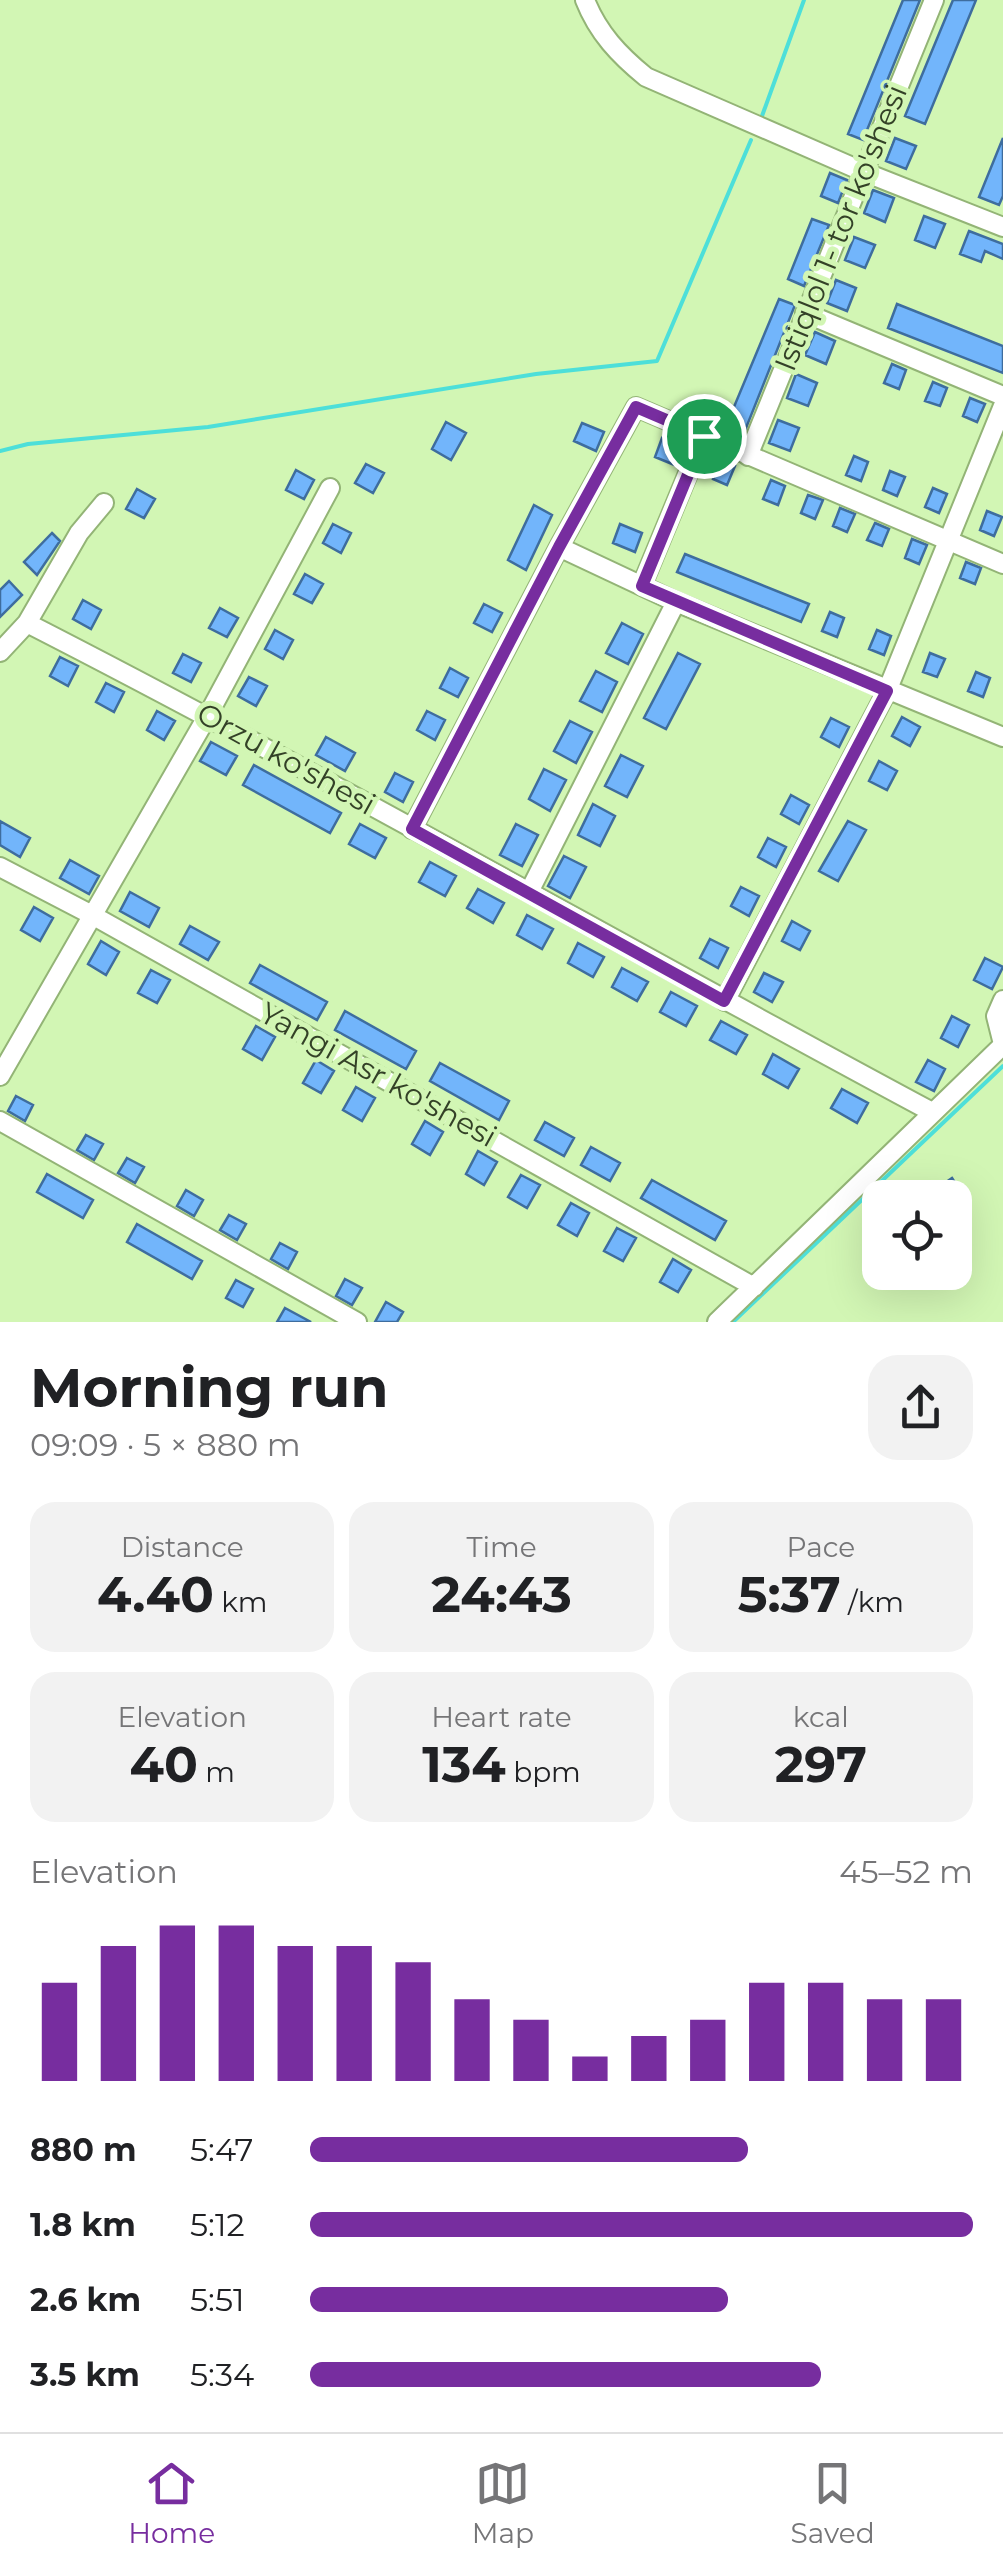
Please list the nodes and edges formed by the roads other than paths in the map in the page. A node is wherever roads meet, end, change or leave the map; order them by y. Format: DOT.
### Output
graph roads {
  1 [pos="586,0"];
  2 [pos="934,0"];
  3 [pos="864,172"];
  4 [pos="1002,222"];
  5 [pos="805,313"];
  6 [pos="1003,396"];
  7 [pos="1003,406"];
  8 [pos="704,436"];
  9 [pos="748,456"];
  10 [pos="330,488"];
  11 [pos="104,503"];
  12 [pos="947,542"];
  13 [pos="559,547"];
  14 [pos="1003,564"];
  15 [pos="642,586"];
  16 [pos="676,602"];
  17 [pos="27,623"];
  18 [pos="0,652"];
  19 [pos="887,691"];
  20 [pos="208,716"];
  21 [pos="1003,737"];
  22 [pos="412,829"];
  23 [pos="0,867"];
  24 [pos="529,892"];
  25 [pos="92,914"];
  26 [pos="1003,1000"];
  27 [pos="724,1001"];
  28 [pos="1003,1045"];
  29 [pos="0,1076"];
  30 [pos="932,1112"];
  31 [pos="0,1121"];
  32 [pos="754,1287"];
  33 [pos="358,1322"];
  34 [pos="717,1322"];
  1 -- 3 [label="street"];
  2 -- 3 [label="street, Istiqlol 1- tor ko'shesi"];
  3 -- 4 [label="street"];
  3 -- 5 [label="street, Istiqlol 1- tor ko'shesi"];
  5 -- 6 [label="street"];
  5 -- 9 [label="street, Istiqlol 1- tor ko'shesi"];
  7 -- 12 [label="street"];
  8 -- 9 [label="street"];
  8 -- 13 [label="street"];
  8 -- 15 [label="street"];
  9 -- 12 [label="street"];
  10 -- 20 [label="street"];
  11 -- 17 [label="street"];
  12 -- 14 [label="street"];
  12 -- 19 [label="street"];
  13 -- 15 [label="street"];
  13 -- 22 [label="street"];
  15 -- 16 [label="street"];
  16 -- 19 [label="street"];
  16 -- 24 [label="street"];
  17 -- 18 [label="street"];
  17 -- 20 [label="street, Orzu ko'shesi"];
  19 -- 21 [label="street"];
  19 -- 27 [label="street"];
  20 -- 22 [label="street, Orzu ko'shesi"];
  20 -- 25 [label="street"];
  22 -- 24 [label="street, Orzu ko'shesi"];
  23 -- 25 [label="street, Yangi Asr ko'shesi"];
  24 -- 27 [label="street, Orzu ko'shesi"];
  25 -- 29 [label="street"];
  25 -- 32 [label="street, Yangi Asr ko'shesi"];
  26 -- 28 [label="street"];
  27 -- 30 [label="street, Orzu ko'shesi"];
  28 -- 30 [label="street"];
  30 -- 32 [label="street"];
  31 -- 33 [label="street"];
  32 -- 34 [label="street"];
}
